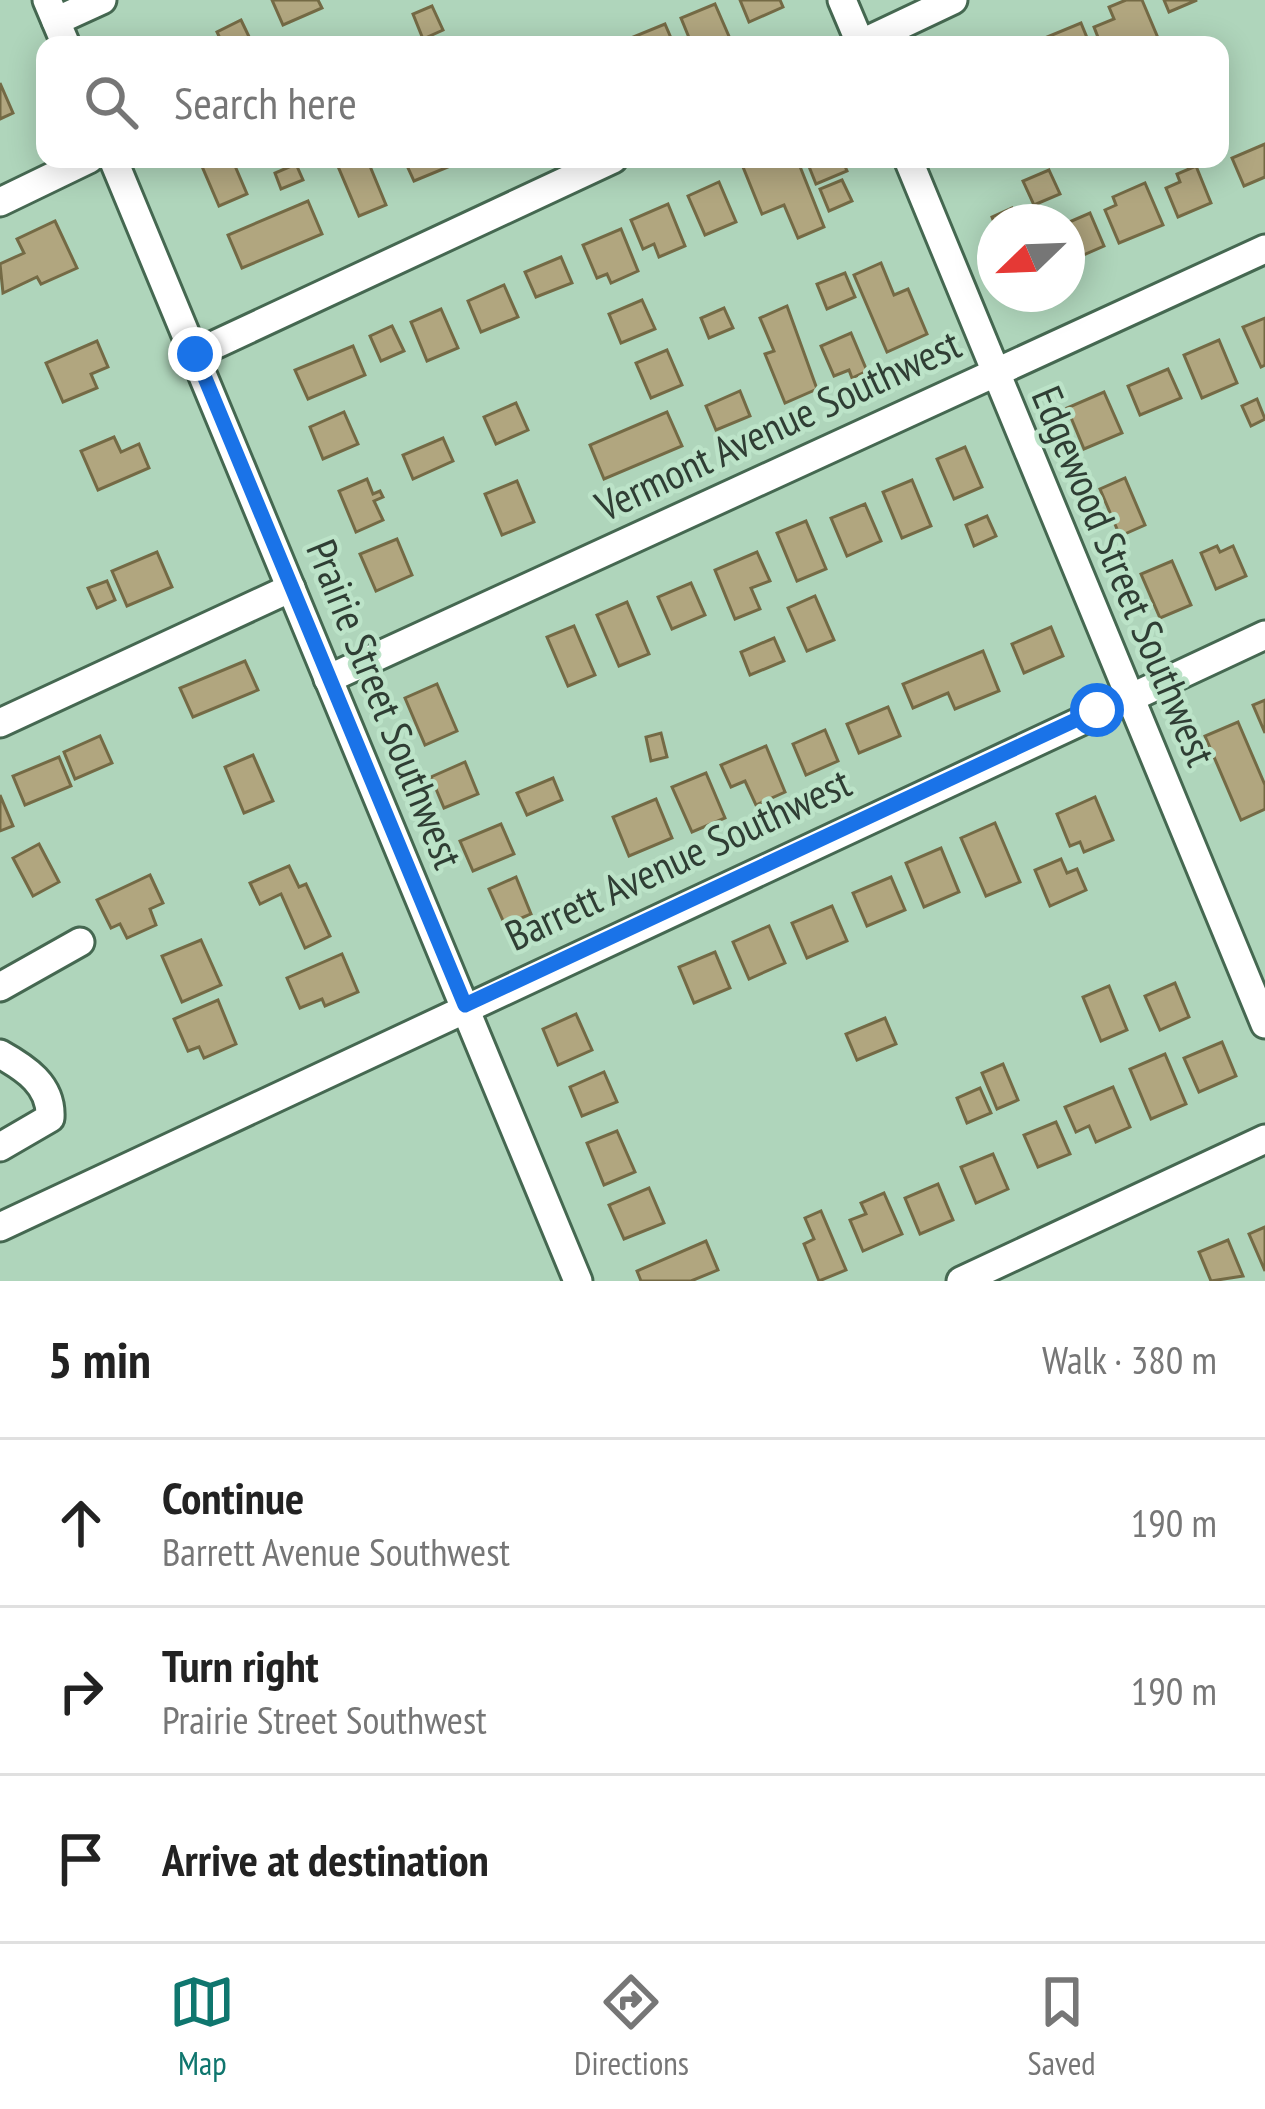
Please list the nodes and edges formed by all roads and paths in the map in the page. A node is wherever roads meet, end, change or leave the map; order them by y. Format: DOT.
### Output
graph roads {
  1 [pos="102,0"];
  2 [pos="842,0"];
  3 [pos="953,0"];
  4 [pos="56,22"];
  5 [pos="856,36"];
  6 [pos="879,36"];
  7 [pos="70,168"];
  8 [pos="117,168"];
  9 [pos="595,168"];
  10 [pos="912,168"];
  11 [pos="0,202"];
  12 [pos="1265,249"];
  13 [pos="195,354"];
  14 [pos="994,372"];
  15 [pos="291,588"];
  16 [pos="1265,635"];
  17 [pos="328,679"];
  18 [pos="1129,695"];
  19 [pos="0,723"];
  20 [pos="80,942"];
  21 [pos="0,987"];
  22 [pos="465,1005"];
  23 [pos="1265,1024"];
  24 [pos="5,1062"];
  25 [pos="1265,1139"];
  26 [pos="0,1147"];
  27 [pos="0,1227"];
  28 [pos="1017,1269"];
  29 [pos="578,1281"];
  30 [pos="961,1281"];
  1 -- 4 [label="street"];
  2 -- 5 [label="street"];
  3 -- 6 [label="street"];
  7 -- 11 [label="street"];
  8 -- 13 [label="street, Prairie Street Southwest"];
  9 -- 13 [label="street"];
  10 -- 14 [label="street, Edgewood Street Southwest"];
  12 -- 14 [label="street, Vermont Avenue Southwest"];
  13 -- 15 [label="street, Prairie Street Southwest"];
  14 -- 17 [label="street, Vermont Avenue Southwest"];
  14 -- 18 [label="street, Edgewood Street Southwest"];
  15 -- 17 [label="street, Prairie Street Southwest"];
  15 -- 19 [label="street"];
  16 -- 18 [label="street, Barrett Avenue Southwest"];
  17 -- 22 [label="street, Prairie Street Southwest"];
  18 -- 22 [label="street, Barrett Avenue Southwest"];
  18 -- 23 [label="street, Edgewood Street Southwest"];
  20 -- 21 [label="street"];
  22 -- 27 [label="street, Barrett Avenue Southwest"];
  22 -- 29 [label="street, Prairie Street Southwest"];
  24 -- 26 [label="street"];
  25 -- 28 [label="street"];
  28 -- 30 [label="street"];
}
